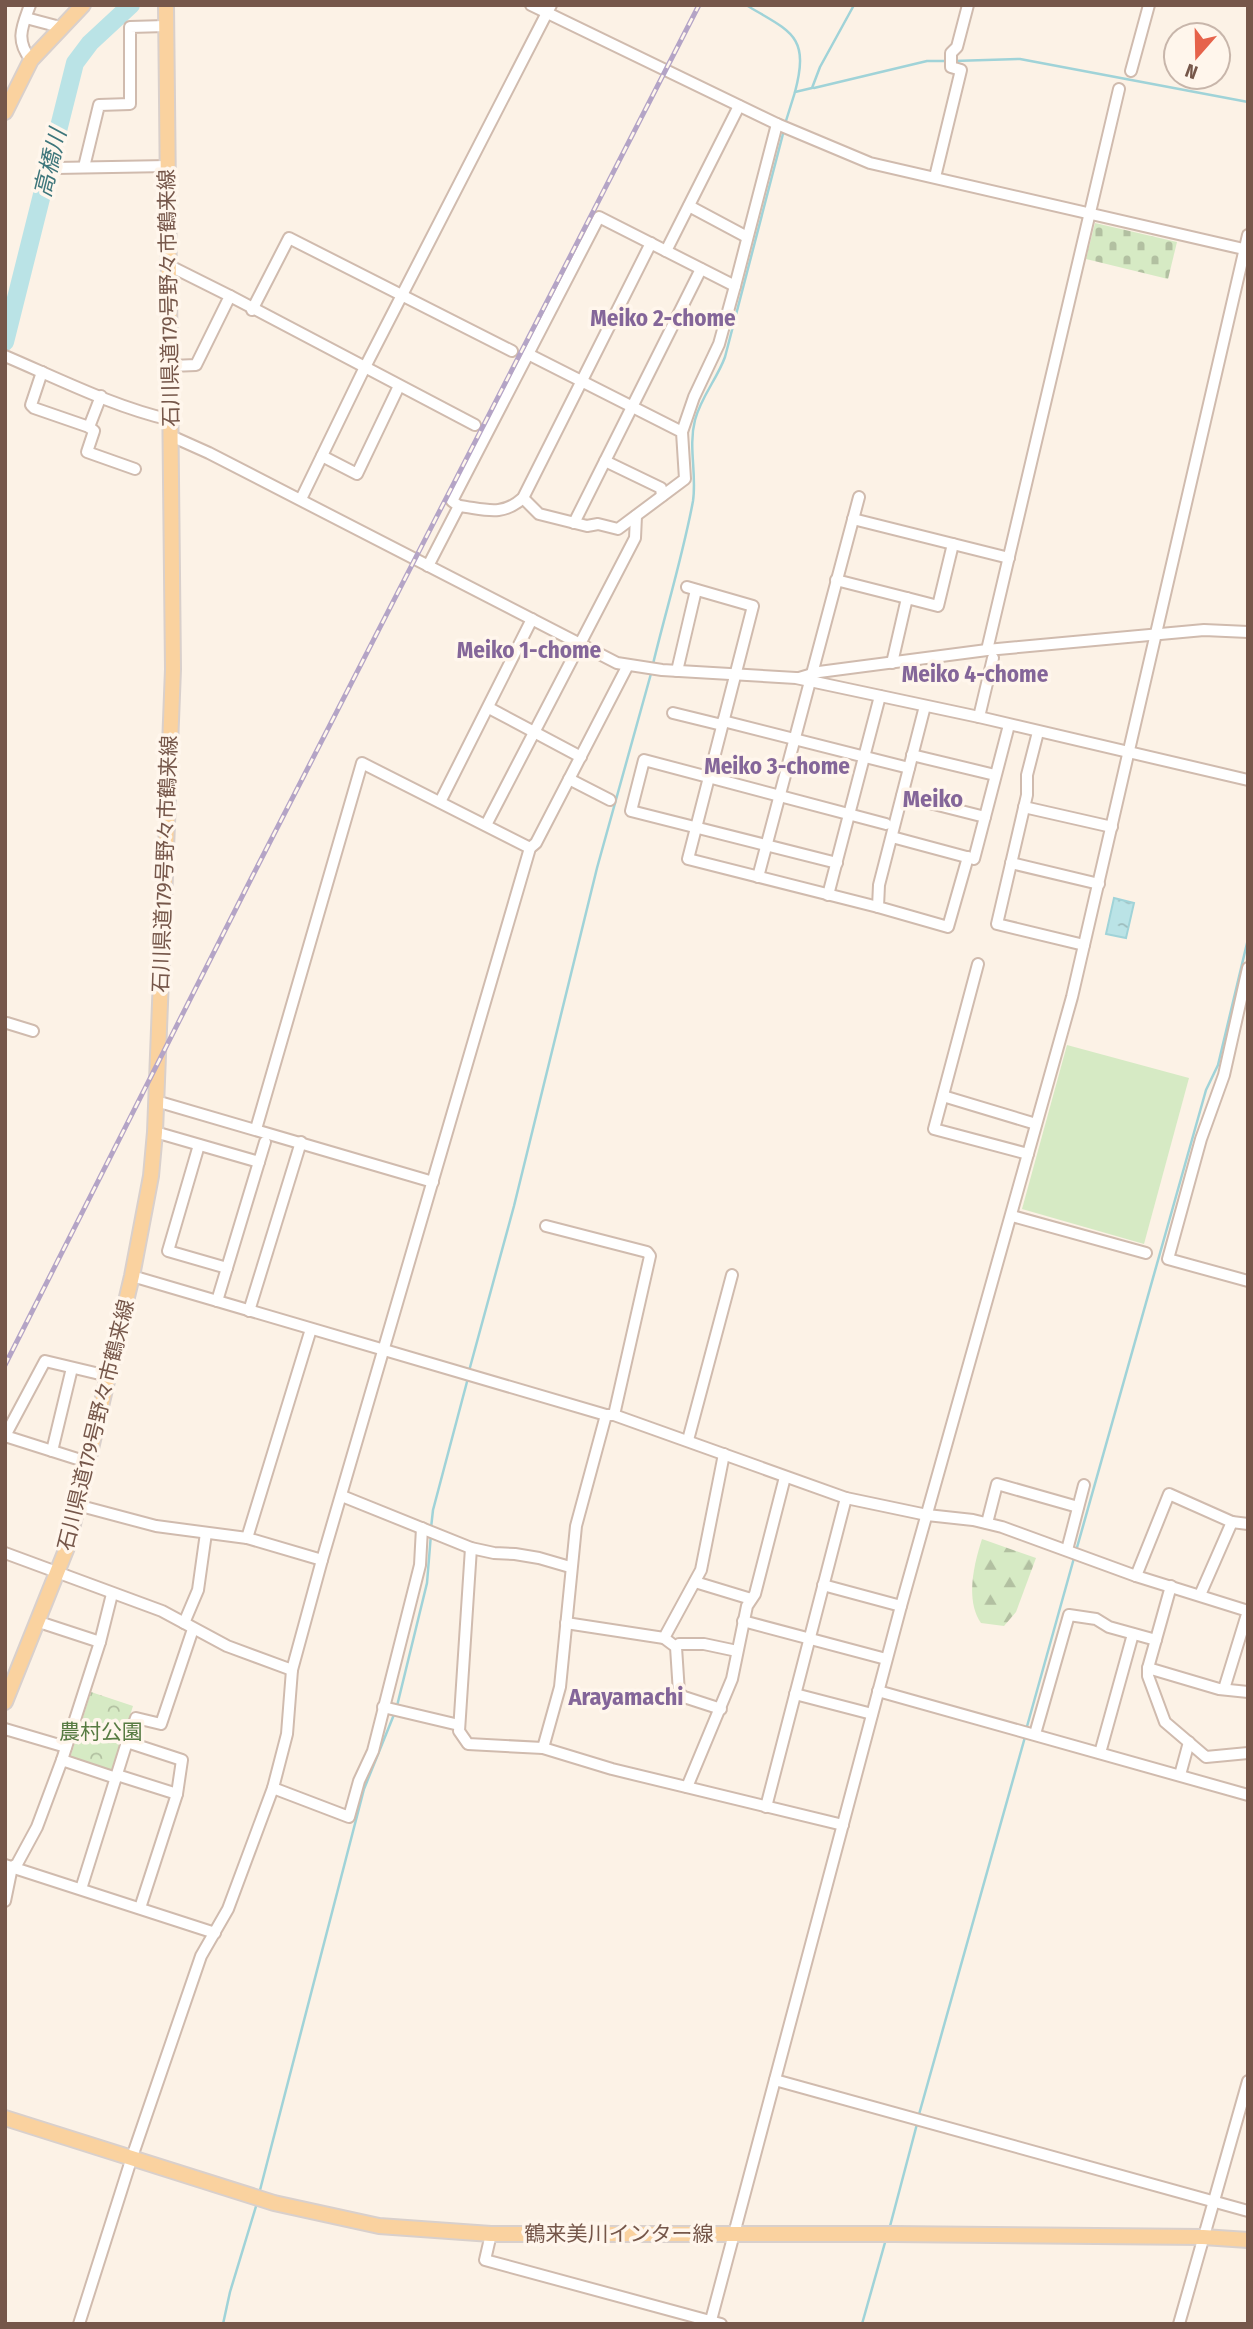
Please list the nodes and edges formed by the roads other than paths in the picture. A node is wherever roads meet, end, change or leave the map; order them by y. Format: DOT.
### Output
graph roads {
  1 [pos="30,5"];
  2 [pos="83,5"];
  3 [pos="166,5"];
  4 [pos="531,5"];
  5 [pos="968,5"];
  6 [pos="1149,5"];
  7 [pos="549,9"];
  8 [pos="26,18"];
  9 [pos="166,26"];
  10 [pos="60,27"];
  11 [pos="31,60"];
  12 [pos="1131,71"];
  13 [pos="1119,89"];
  14 [pos="739,106"];
  15 [pos="5,112"];
  16 [pos="782,126"];
  17 [pos="168,166"];
  18 [pos="84,167"];
  19 [pos="56,168"];
  20 [pos="935,177"];
  21 [pos="689,206"];
  22 [pos="1090,213"];
  23 [pos="1248,235"];
  24 [pos="747,237"];
  25 [pos="651,243"];
  26 [pos="1246,250"];
  27 [pos="666,251"];
  28 [pos="170,266"];
  29 [pos="701,269"];
  30 [pos="735,286"];
  31 [pos="404,295"];
  32 [pos="230,296"];
  33 [pos="252,310"];
  34 [pos="512,351"];
  35 [pos="528,354"];
  36 [pos="6,356"];
  37 [pos="171,366"];
  38 [pos="365,367"];
  39 [pos="42,372"];
  40 [pos="582,381"];
  41 [pos="400,386"];
  42 [pos="101,396"];
  43 [pos="632,406"];
  44 [pos="172,420"];
  45 [pos="475,425"];
  46 [pos="89,426"];
  47 [pos="682,432"];
  48 [pos="171,436"];
  49 [pos="322,456"];
  50 [pos="605,461"];
  51 [pos="135,469"];
  52 [pos="662,496"];
  53 [pos="859,497"];
  54 [pos="523,498"];
  55 [pos="301,499"];
  56 [pos="458,506"];
  57 [pos="635,516"];
  58 [pos="853,519"];
  59 [pos="574,523"];
  60 [pos="953,544"];
  61 [pos="1009,558"];
  62 [pos="428,566"];
  63 [pos="836,580"];
  64 [pos="907,598"];
  65 [pos="532,619"];
  66 [pos="1248,632"];
  67 [pos="1155,634"];
  68 [pos="581,644"];
  69 [pos="990,654"];
  70 [pos="892,663"];
  71 [pos="628,665"];
  72 [pos="677,671"];
  73 [pos="735,676"];
  74 [pos="810,678"];
  75 [pos="880,696"];
  76 [pos="925,706"];
  77 [pos="489,708"];
  78 [pos="673,713"];
  79 [pos="979,718"];
  80 [pos="723,723"];
  81 [pos="1009,725"];
  82 [pos="533,732"];
  83 [pos="1038,732"];
  84 [pos="794,738"];
  85 [pos="1129,752"];
  86 [pos="912,755"];
  87 [pos="581,757"];
  88 [pos="864,757"];
  89 [pos="909,768"];
  90 [pos="995,775"];
  91 [pos="709,778"];
  92 [pos="569,779"];
  93 [pos="1248,780"];
  94 [pos="902,796"];
  95 [pos="779,797"];
  96 [pos="610,800"];
  97 [pos="440,802"];
  98 [pos="1024,807"];
  99 [pos="850,815"];
  100 [pos="985,817"];
  101 [pos="886,824"];
  102 [pos="486,825"];
  103 [pos="1112,827"];
  104 [pos="696,828"];
  105 [pos="892,837"];
  106 [pos="766,846"];
  107 [pos="530,848"];
  108 [pos="968,857"];
  109 [pos="837,863"];
  110 [pos="1011,863"];
  111 [pos="758,877"];
  112 [pos="1099,884"];
  113 [pos="828,895"];
  114 [pos="878,907"];
  115 [pos="1084,945"];
  116 [pos="978,964"];
  117 [pos="1248,968"];
  118 [pos="1242,1019"];
  119 [pos="6,1025"];
  120 [pos="33,1031"];
  121 [pos="943,1096"];
  122 [pos="156,1101"];
  123 [pos="1036,1124"];
  124 [pos="256,1129"];
  125 [pos="155,1132"];
  126 [pos="265,1142"];
  127 [pos="301,1142"];
  128 [pos="199,1145"];
  129 [pos="1028,1154"];
  130 [pos="258,1162"];
  131 [pos="433,1182"];
  132 [pos="1012,1216"];
  133 [pos="545,1226"];
  134 [pos="1146,1253"];
  135 [pos="227,1268"];
  136 [pos="732,1275"];
  137 [pos="132,1276"];
  138 [pos="1248,1281"];
  139 [pos="217,1301"];
  140 [pos="249,1311"];
  141 [pos="311,1329"];
  142 [pos="383,1349"];
  143 [pos="72,1368"];
  144 [pos="108,1376"];
  145 [pos="610,1415"];
  146 [pos="5,1436"];
  147 [pos="688,1440"];
  148 [pos="52,1451"];
  149 [pos="724,1454"];
  150 [pos="87,1462"];
  151 [pos="785,1477"];
  152 [pos="1084,1486"];
  153 [pos="342,1496"];
  154 [pos="846,1498"];
  155 [pos="77,1505"];
  156 [pos="1079,1507"];
  157 [pos="927,1515"];
  158 [pos="1232,1522"];
  159 [pos="987,1523"];
  160 [pos="1248,1524"];
  161 [pos="428,1531"];
  162 [pos="206,1533"];
  163 [pos="247,1538"];
  164 [pos="471,1548"];
  165 [pos="1067,1550"];
  166 [pos="5,1553"];
  167 [pos="322,1560"];
  168 [pos="570,1567"];
  169 [pos="59,1572"];
  170 [pos="1136,1576"];
  171 [pos="695,1582"];
  172 [pos="823,1585"];
  173 [pos="1171,1586"];
  174 [pos="113,1594"];
  175 [pos="1200,1595"];
  176 [pos="751,1599"];
  177 [pos="901,1606"];
  178 [pos="743,1621"];
  179 [pos="39,1622"];
  180 [pos="566,1623"];
  181 [pos="188,1626"];
  182 [pos="1133,1634"];
  183 [pos="664,1639"];
  184 [pos="808,1640"];
  185 [pos="1156,1640"];
  186 [pos="100,1643"];
  187 [pos="676,1647"];
  188 [pos="737,1651"];
  189 [pos="886,1659"];
  190 [pos="1149,1668"];
  191 [pos="292,1670"];
  192 [pos="1224,1689"];
  193 [pos="878,1691"];
  194 [pos="1248,1692"];
  195 [pos="795,1694"];
  196 [pos="5,1702"];
  197 [pos="384,1707"];
  198 [pos="721,1709"];
  199 [pos="872,1714"];
  200 [pos="459,1725"];
  201 [pos="5,1729"];
  202 [pos="1028,1732"];
  203 [pos="127,1742"];
  204 [pos="1189,1742"];
  205 [pos="66,1747"];
  206 [pos="543,1748"];
  207 [pos="1100,1753"];
  208 [pos="1248,1753"];
  209 [pos="62,1760"];
  210 [pos="116,1776"];
  211 [pos="1180,1776"];
  212 [pos="687,1787"];
  213 [pos="273,1788"];
  214 [pos="177,1794"];
  215 [pos="1248,1795"];
  216 [pos="766,1807"];
  217 [pos="843,1825"];
  218 [pos="9,1866"];
  219 [pos="81,1889"];
  220 [pos="5,1901"];
  221 [pos="140,1909"];
  222 [pos="215,1933"];
  223 [pos="775,2080"];
  224 [pos="1248,2081"];
  225 [pos="5,2118"];
  226 [pos="132,2157"];
  227 [pos="1214,2201"];
  228 [pos="1248,2211"];
  229 [pos="491,2234"];
  230 [pos="734,2234"];
  231 [pos="1203,2237"];
  232 [pos="1248,2240"];
  233 [pos="714,2323"];
  234 [pos="79,2324"];
  235 [pos="1179,2324"];
  1 -- 8 [label="street"];
  2 -- 10 [label="main road"];
  3 -- 9 [label="main road, 石川県道179号野々市鶴来線"];
  4 -- 7 [label="street"];
  5 -- 20 [label="street"];
  6 -- 12 [label="street"];
  7 -- 14 [label="street"];
  7 -- 31 [label="street"];
  8 -- 10 [label="street"];
  8 -- 11 [label="street"];
  9 -- 17 [label="main road, 石川県道179号野々市鶴来線"];
  9 -- 18 [label="street"];
  10 -- 11 [label="main road"];
  11 -- 15 [label="main road"];
  13 -- 22 [label="street"];
  14 -- 16 [label="street"];
  14 -- 21 [label="street"];
  16 -- 20 [label="street"];
  16 -- 24 [label="street"];
  17 -- 18 [label="street"];
  17 -- 28 [label="main road, 石川県道179号野々市鶴来線"];
  18 -- 19 [label="street"];
  20 -- 22 [label="street"];
  21 -- 24 [label="street"];
  21 -- 27 [label="street"];
  22 -- 26 [label="street"];
  22 -- 61 [label="street"];
  23 -- 26 [label="street"];
  24 -- 30 [label="street"];
  25 -- 27 [label="street"];
  25 -- 35 [label="street"];
  25 -- 40 [label="street"];
  26 -- 67 [label="street"];
  27 -- 29 [label="street"];
  28 -- 32 [label="street"];
  28 -- 37 [label="main road, 石川県道179号野々市鶴来線"];
  29 -- 30 [label="street"];
  29 -- 43 [label="street"];
  30 -- 47 [label="street"];
  31 -- 33 [label="street"];
  31 -- 34 [label="street"];
  31 -- 38 [label="street"];
  32 -- 33 [label="street"];
  32 -- 37 [label="street"];
  33 -- 38 [label="street"];
  35 -- 40 [label="street"];
  35 -- 56 [label="street"];
  36 -- 39 [label="street"];
  37 -- 44 [label="main road, 石川県道179号野々市鶴来線"];
  38 -- 41 [label="street"];
  38 -- 49 [label="street"];
  39 -- 42 [label="street"];
  39 -- 46 [label="street"];
  40 -- 43 [label="street"];
  40 -- 54 [label="street"];
  41 -- 45 [label="street"];
  41 -- 49 [label="street"];
  42 -- 44 [label="street"];
  42 -- 46 [label="street"];
  43 -- 47 [label="street"];
  43 -- 50 [label="street"];
  44 -- 48 [label="main road, 石川県道179号野々市鶴来線"];
  46 -- 51 [label="street"];
  47 -- 52 [label="street"];
  48 -- 55 [label="street"];
  48 -- 122 [label="main road, 石川県道179号野々市鶴来線"];
  49 -- 55 [label="street"];
  50 -- 52 [label="street"];
  50 -- 59 [label="street"];
  52 -- 57 [label="street"];
  53 -- 58 [label="street"];
  54 -- 56 [label="street"];
  54 -- 59 [label="street"];
  55 -- 62 [label="street"];
  56 -- 62 [label="street"];
  57 -- 59 [label="street"];
  57 -- 68 [label="street"];
  58 -- 60 [label="street"];
  58 -- 63 [label="street"];
  60 -- 61 [label="street"];
  60 -- 64 [label="street"];
  61 -- 69 [label="street"];
  62 -- 65 [label="street"];
  63 -- 64 [label="street"];
  63 -- 74 [label="street"];
  64 -- 70 [label="street"];
  65 -- 68 [label="street"];
  65 -- 77 [label="street"];
  66 -- 67 [label="street"];
  67 -- 69 [label="street"];
  67 -- 85 [label="street"];
  68 -- 71 [label="street"];
  68 -- 82 [label="street"];
  69 -- 70 [label="street"];
  69 -- 79 [label="street"];
  70 -- 74 [label="street"];
  71 -- 72 [label="street"];
  71 -- 87 [label="street"];
  72 -- 73 [label="street"];
  72 -- 73 [label="street"];
  73 -- 74 [label="street"];
  73 -- 80 [label="street"];
  74 -- 75 [label="street"];
  74 -- 84 [label="street"];
  75 -- 76 [label="street"];
  75 -- 88 [label="street"];
  76 -- 79 [label="street"];
  76 -- 86 [label="street"];
  77 -- 82 [label="street"];
  77 -- 97 [label="street"];
  78 -- 80 [label="street"];
  79 -- 81 [label="street"];
  80 -- 84 [label="street"];
  80 -- 91 [label="street"];
  81 -- 83 [label="street"];
  81 -- 90 [label="street"];
  82 -- 87 [label="street"];
  82 -- 102 [label="street"];
  83 -- 85 [label="street"];
  83 -- 98 [label="street"];
  84 -- 88 [label="street"];
  84 -- 95 [label="street"];
  85 -- 93 [label="street"];
  85 -- 103 [label="street"];
  86 -- 89 [label="street"];
  86 -- 90 [label="street"];
  87 -- 92 [label="street"];
  88 -- 89 [label="street"];
  88 -- 99 [label="street"];
  89 -- 94 [label="street"];
  90 -- 100 [label="street"];
  91 -- 95 [label="street"];
  91 -- 104 [label="street"];
  91 -- 104 [label="street"];
  92 -- 96 [label="street"];
  92 -- 107 [label="street"];
  94 -- 100 [label="street"];
  94 -- 105 [label="street"];
  95 -- 99 [label="street"];
  95 -- 106 [label="street"];
  97 -- 102 [label="street"];
  97 -- 124 [label="street"];
  98 -- 103 [label="street"];
  98 -- 110 [label="street"];
  99 -- 101 [label="street"];
  99 -- 109 [label="street"];
  100 -- 108 [label="street"];
  102 -- 107 [label="street"];
  103 -- 112 [label="street"];
  104 -- 106 [label="street"];
  104 -- 111 [label="street"];
  105 -- 108 [label="street"];
  105 -- 114 [label="street"];
  106 -- 109 [label="street"];
  106 -- 111 [label="street"];
  107 -- 131 [label="street"];
  108 -- 114 [label="street"];
  109 -- 113 [label="street"];
  110 -- 112 [label="street"];
  110 -- 115 [label="street"];
  111 -- 113 [label="street"];
  112 -- 115 [label="street"];
  113 -- 114 [label="street"];
  115 -- 123 [label="street"];
  116 -- 121 [label="street"];
  117 -- 118 [label="street"];
  118 -- 138 [label="street"];
  119 -- 120 [label="street"];
  121 -- 123 [label="street"];
  121 -- 129 [label="street"];
  122 -- 124 [label="street"];
  122 -- 125 [label="main road, 石川県道179号野々市鶴来線"];
  123 -- 129 [label="street"];
  124 -- 127 [label="street"];
  125 -- 128 [label="street"];
  125 -- 137 [label="main road, 石川県道179号野々市鶴来線"];
  126 -- 130 [label="street"];
  127 -- 131 [label="street"];
  127 -- 140 [label="street"];
  128 -- 130 [label="street"];
  128 -- 135 [label="street"];
  129 -- 132 [label="street"];
  130 -- 135 [label="street"];
  131 -- 142 [label="street"];
  132 -- 134 [label="street"];
  132 -- 157 [label="street"];
  133 -- 145 [label="street"];
  135 -- 139 [label="street"];
  136 -- 147 [label="street"];
  137 -- 139 [label="street"];
  137 -- 144 [label="main road, 石川県道179号野々市鶴来線"];
  139 -- 140 [label="street"];
  140 -- 141 [label="street"];
  141 -- 142 [label="street"];
  141 -- 163 [label="street"];
  142 -- 145 [label="street"];
  142 -- 153 [label="street"];
  143 -- 144 [label="street"];
  143 -- 146 [label="street"];
  143 -- 148 [label="street"];
  144 -- 150 [label="main road, 石川県道179号野々市鶴来線"];
  145 -- 147 [label="street"];
  145 -- 168 [label="street"];
  146 -- 148 [label="street"];
  147 -- 149 [label="street"];
  148 -- 150 [label="street"];
  149 -- 151 [label="street"];
  149 -- 171 [label="street"];
  150 -- 155 [label="main road, 石川県道179号野々市鶴来線"];
  151 -- 154 [label="street"];
  151 -- 176 [label="street"];
  152 -- 156 [label="street"];
  153 -- 161 [label="street"];
  153 -- 167 [label="street"];
  154 -- 157 [label="street"];
  154 -- 172 [label="street"];
  155 -- 162 [label="street"];
  155 -- 169 [label="main road, 石川県道179号野々市鶴来線"];
  156 -- 159 [label="street"];
  156 -- 165 [label="street"];
  157 -- 159 [label="street"];
  157 -- 177 [label="street"];
  158 -- 160 [label="street"];
  158 -- 170 [label="street"];
  158 -- 175 [label="street"];
  159 -- 165 [label="street"];
  161 -- 164 [label="street"];
  161 -- 197 [label="street"];
  162 -- 163 [label="street"];
  162 -- 181 [label="street"];
  163 -- 167 [label="street"];
  164 -- 168 [label="street"];
  164 -- 200 [label="street"];
  165 -- 170 [label="street"];
  166 -- 169 [label="street"];
  167 -- 191 [label="street"];
  168 -- 180 [label="street"];
  169 -- 174 [label="street"];
  169 -- 179 [label="main road, 石川県道179号野々市鶴来線"];
  170 -- 173 [label="street"];
  171 -- 176 [label="street"];
  171 -- 183 [label="street"];
  172 -- 177 [label="street"];
  172 -- 184 [label="street"];
  173 -- 175 [label="street"];
  173 -- 185 [label="street"];
  174 -- 181 [label="street"];
  174 -- 186 [label="street"];
  175 -- 192 [label="street"];
  176 -- 178 [label="street"];
  177 -- 189 [label="street"];
  178 -- 184 [label="street"];
  178 -- 188 [label="street"];
  179 -- 186 [label="street"];
  179 -- 196 [label="main road, 石川県道179号野々市鶴来線"];
  180 -- 183 [label="street"];
  180 -- 206 [label="street"];
  181 -- 191 [label="street"];
  181 -- 203 [label="street"];
  182 -- 185 [label="street"];
  182 -- 202 [label="street"];
  182 -- 207 [label="street"];
  183 -- 187 [label="street"];
  184 -- 189 [label="street"];
  184 -- 195 [label="street"];
  185 -- 190 [label="street"];
  186 -- 205 [label="street"];
  187 -- 188 [label="street"];
  187 -- 198 [label="street"];
  188 -- 198 [label="street"];
  189 -- 193 [label="street"];
  190 -- 192 [label="street"];
  190 -- 204 [label="street"];
  191 -- 213 [label="street"];
  192 -- 194 [label="street"];
  193 -- 199 [label="street"];
  193 -- 202 [label="street"];
  195 -- 199 [label="street"];
  195 -- 216 [label="street"];
  197 -- 200 [label="street"];
  197 -- 213 [label="street"];
  198 -- 212 [label="street"];
  199 -- 217 [label="street"];
  200 -- 206 [label="street"];
  201 -- 205 [label="street"];
  202 -- 207 [label="street"];
  203 -- 210 [label="street"];
  203 -- 214 [label="street"];
  204 -- 208 [label="street"];
  204 -- 211 [label="street"];
  205 -- 209 [label="street"];
  206 -- 212 [label="street"];
  207 -- 211 [label="street"];
  209 -- 210 [label="street"];
  209 -- 218 [label="street"];
  210 -- 214 [label="street"];
  210 -- 219 [label="street"];
  211 -- 215 [label="street"];
  212 -- 216 [label="street"];
  213 -- 222 [label="street"];
  214 -- 221 [label="street"];
  216 -- 217 [label="street"];
  217 -- 223 [label="street"];
  218 -- 219 [label="street"];
  218 -- 220 [label="street"];
  219 -- 221 [label="street"];
  221 -- 222 [label="street"];
  222 -- 226 [label="street"];
  223 -- 227 [label="street"];
  223 -- 230 [label="street"];
  224 -- 227 [label="street"];
  225 -- 226 [label="main road, 鶴来美川インター線"];
  226 -- 229 [label="main road, 鶴来美川インター線"];
  226 -- 234 [label="street"];
  227 -- 228 [label="street"];
  227 -- 231 [label="street"];
  229 -- 230 [label="main road, 鶴来美川インター線"];
  229 -- 233 [label="street"];
  230 -- 231 [label="main road, 鶴来美川インター線"];
  230 -- 233 [label="street"];
  231 -- 232 [label="main road, 鶴来美川インター線"];
  231 -- 235 [label="street"];
}
